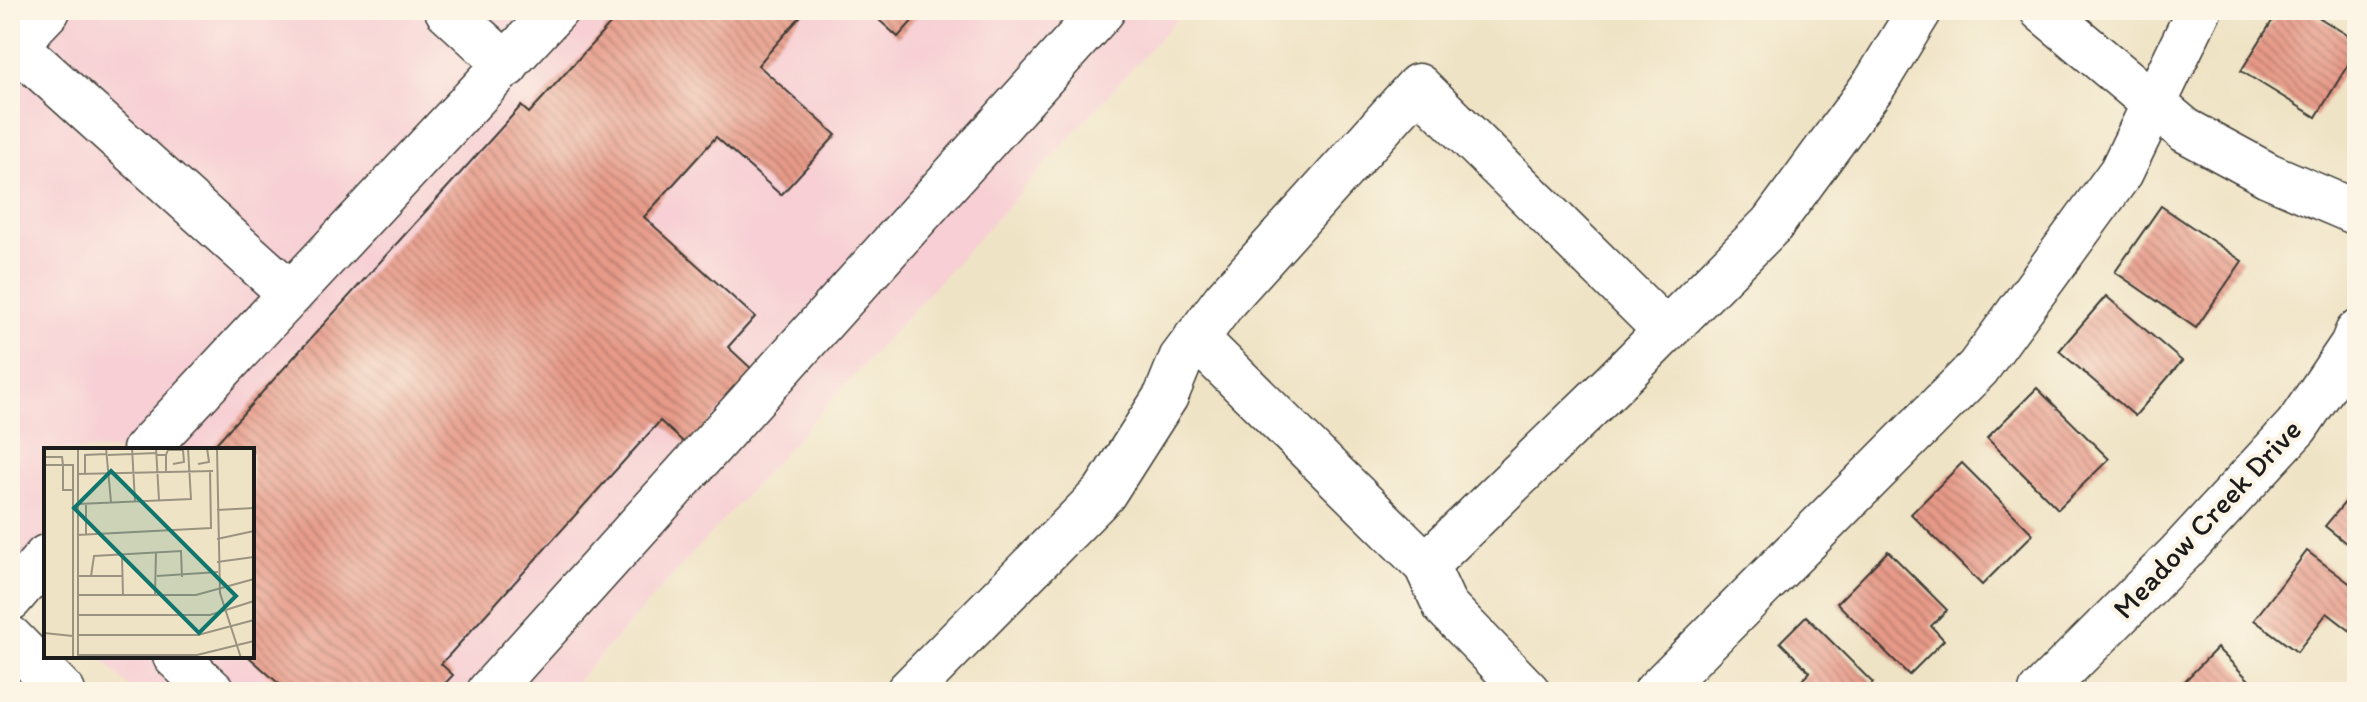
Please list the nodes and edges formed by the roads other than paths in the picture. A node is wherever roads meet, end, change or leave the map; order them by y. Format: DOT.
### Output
graph roads {
  1 [pos="48,10"];
  2 [pos="447,10"];
  3 [pos="556,10"];
  4 [pos="1103,10"];
  5 [pos="1920,10"];
  6 [pos="2042,10"];
  7 [pos="2199,10"];
  8 [pos="12,45"];
  9 [pos="507,65"];
  10 [pos="2153,104"];
  11 [pos="2357,213"];
  12 [pos="291,294"];
  13 [pos="1666,331"];
  14 [pos="2357,333"];
  15 [pos="1196,338"];
  16 [pos="147,448"];
  17 [pos="44,559"];
  18 [pos="1426,565"];
  19 [pos="10,599"];
  20 [pos="10,638"];
  21 [pos="177,658"];
  22 [pos="63,692"];
  23 [pos="213,692"];
  24 [pos="489,692"];
  25 [pos="908,692"];
  26 [pos="1528,692"];
  27 [pos="1656,692"];
  28 [pos="2041,692"];
  1 -- 8 [label="street"];
  2 -- 9 [label="street"];
  3 -- 9 [label="street"];
  4 -- 24 [label="street"];
  5 -- 13 [label="street"];
  6 -- 10 [label="street"];
  7 -- 10 [label="street"];
  8 -- 12 [label="street"];
  9 -- 12 [label="street"];
  10 -- 11 [label="street"];
  10 -- 27 [label="street"];
  12 -- 16 [label="street"];
  13 -- 15 [label="street"];
  13 -- 18 [label="street"];
  14 -- 28 [label="street, Meadow Creek Drive"];
  15 -- 18 [label="street"];
  15 -- 25 [label="street"];
  17 -- 19 [label="street"];
  18 -- 26 [label="street"];
  20 -- 22 [label="street"];
  21 -- 23 [label="street"];
}
